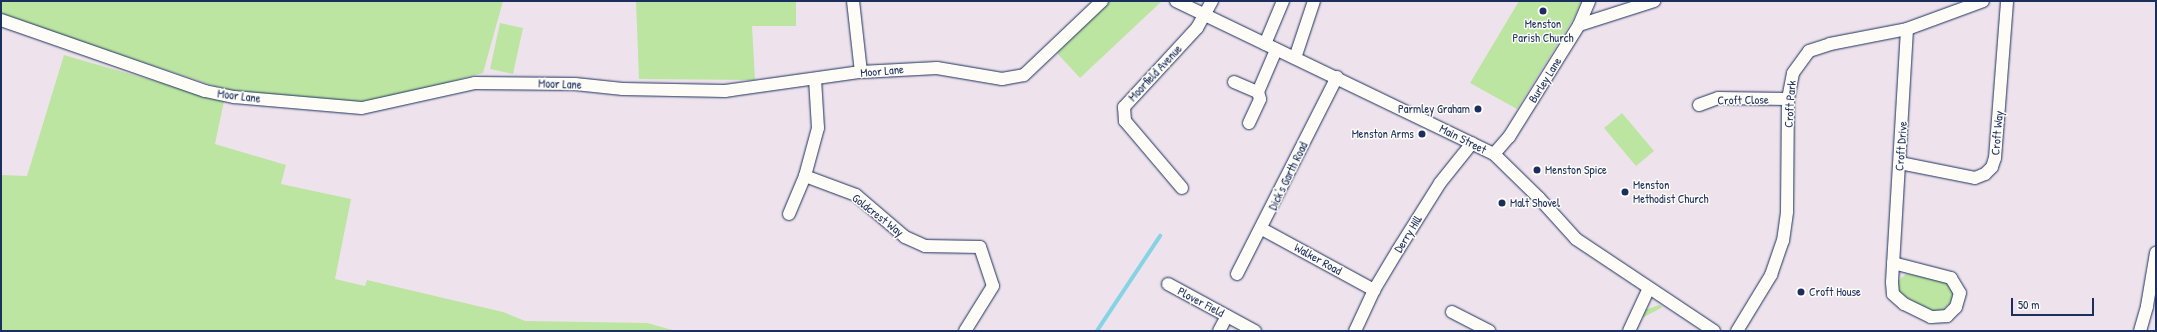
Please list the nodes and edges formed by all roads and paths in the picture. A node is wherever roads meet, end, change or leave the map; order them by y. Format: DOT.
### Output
graph roads {
  1 [pos="853,1"];
  2 [pos="1102,1"];
  3 [pos="1176,1"];
  4 [pos="1212,1"];
  5 [pos="1283,1"];
  6 [pos="1314,1"];
  7 [pos="1589,1"];
  8 [pos="1654,1"];
  9 [pos="1983,1"];
  10 [pos="2006,1"];
  11 [pos="1205,15"];
  12 [pos="1,20"];
  13 [pos="1579,25"];
  14 [pos="1907,29"];
  15 [pos="1265,44"];
  16 [pos="1276,50"];
  17 [pos="1295,58"];
  18 [pos="861,72"];
  19 [pos="1337,77"];
  20 [pos="815,79"];
  21 [pos="1234,82"];
  22 [pos="1258,92"];
  23 [pos="1788,99"];
  24 [pos="1699,105"];
  25 [pos="1249,123"];
  26 [pos="1472,143"];
  27 [pos="1494,154"];
  28 [pos="1900,163"];
  29 [pos="806,176"];
  30 [pos="1182,188"];
  31 [pos="789,214"];
  32 [pos="1262,229"];
  33 [pos="2156,253"];
  34 [pos="1893,263"];
  35 [pos="1237,274"];
  36 [pos="1168,284"];
  37 [pos="1374,290"];
  38 [pos="1648,290"];
  39 [pos="2152,307"];
  40 [pos="1452,312"];
  41 [pos="1227,316"];
  42 [pos="1471,327"];
  43 [pos="965,331"];
  44 [pos="1218,331"];
  45 [pos="1256,331"];
  46 [pos="1355,331"];
  47 [pos="1489,331"];
  48 [pos="1628,331"];
  49 [pos="1714,331"];
  50 [pos="1737,331"];
  51 [pos="2140,331"];
  1 -- 18 [label="street"];
  2 -- 18 [label="street, Moor Lane"];
  3 -- 11 [label="street, Main Street"];
  4 -- 11 [label="street, Moorfield Avenue"];
  5 -- 15 [label="street"];
  6 -- 17 [label="street"];
  7 -- 13 [label="street, Burley Lane"];
  8 -- 13 [label="street"];
  9 -- 14 [label="street, Croft Park"];
  10 -- 28 [label="street, Croft Way"];
  11 -- 15 [label="street, Main Street"];
  11 -- 30 [label="street, Moorfield Avenue"];
  12 -- 20 [label="street, Moor Lane"];
  13 -- 27 [label="street, Burley Lane"];
  14 -- 23 [label="street, Croft Park"];
  14 -- 28 [label="street, Croft Drive"];
  15 -- 16 [label="street, Main Street"];
  16 -- 17 [label="street, Main Street"];
  16 -- 22 [label="street"];
  17 -- 19 [label="street, Main Street"];
  18 -- 20 [label="street, Moor Lane"];
  19 -- 26 [label="street, Main Street"];
  19 -- 32 [label="street, Dick's Garth Road"];
  20 -- 29 [label="street"];
  21 -- 22 [label="street"];
  22 -- 25 [label="street"];
  23 -- 24 [label="street, Croft Close"];
  23 -- 50 [label="street, Croft Park"];
  26 -- 27 [label="street, Main Street"];
  26 -- 37 [label="street, Derry Hill"];
  27 -- 38 [label="street, Main Street"];
  28 -- 34 [label="street, Croft Drive"];
  29 -- 31 [label="street"];
  29 -- 43 [label="street, Goldcrest Way"];
  32 -- 35 [label="street, Dick's Garth Road"];
  32 -- 37 [label="street, Walker Road"];
  33 -- 39 [label="street"];
  34 -- 34 [label="street, Croft Drive"];
  36 -- 41 [label="street, Plover Field"];
  37 -- 46 [label="street, Derry Hill"];
  38 -- 48 [label="street"];
  38 -- 49 [label="street, Main Street"];
  39 -- 51 [label="street"];
  40 -- 42 [label="street"];
  41 -- 44 [label="street"];
  41 -- 45 [label="street, Plover Field"];
  42 -- 47 [label="street"];
}
